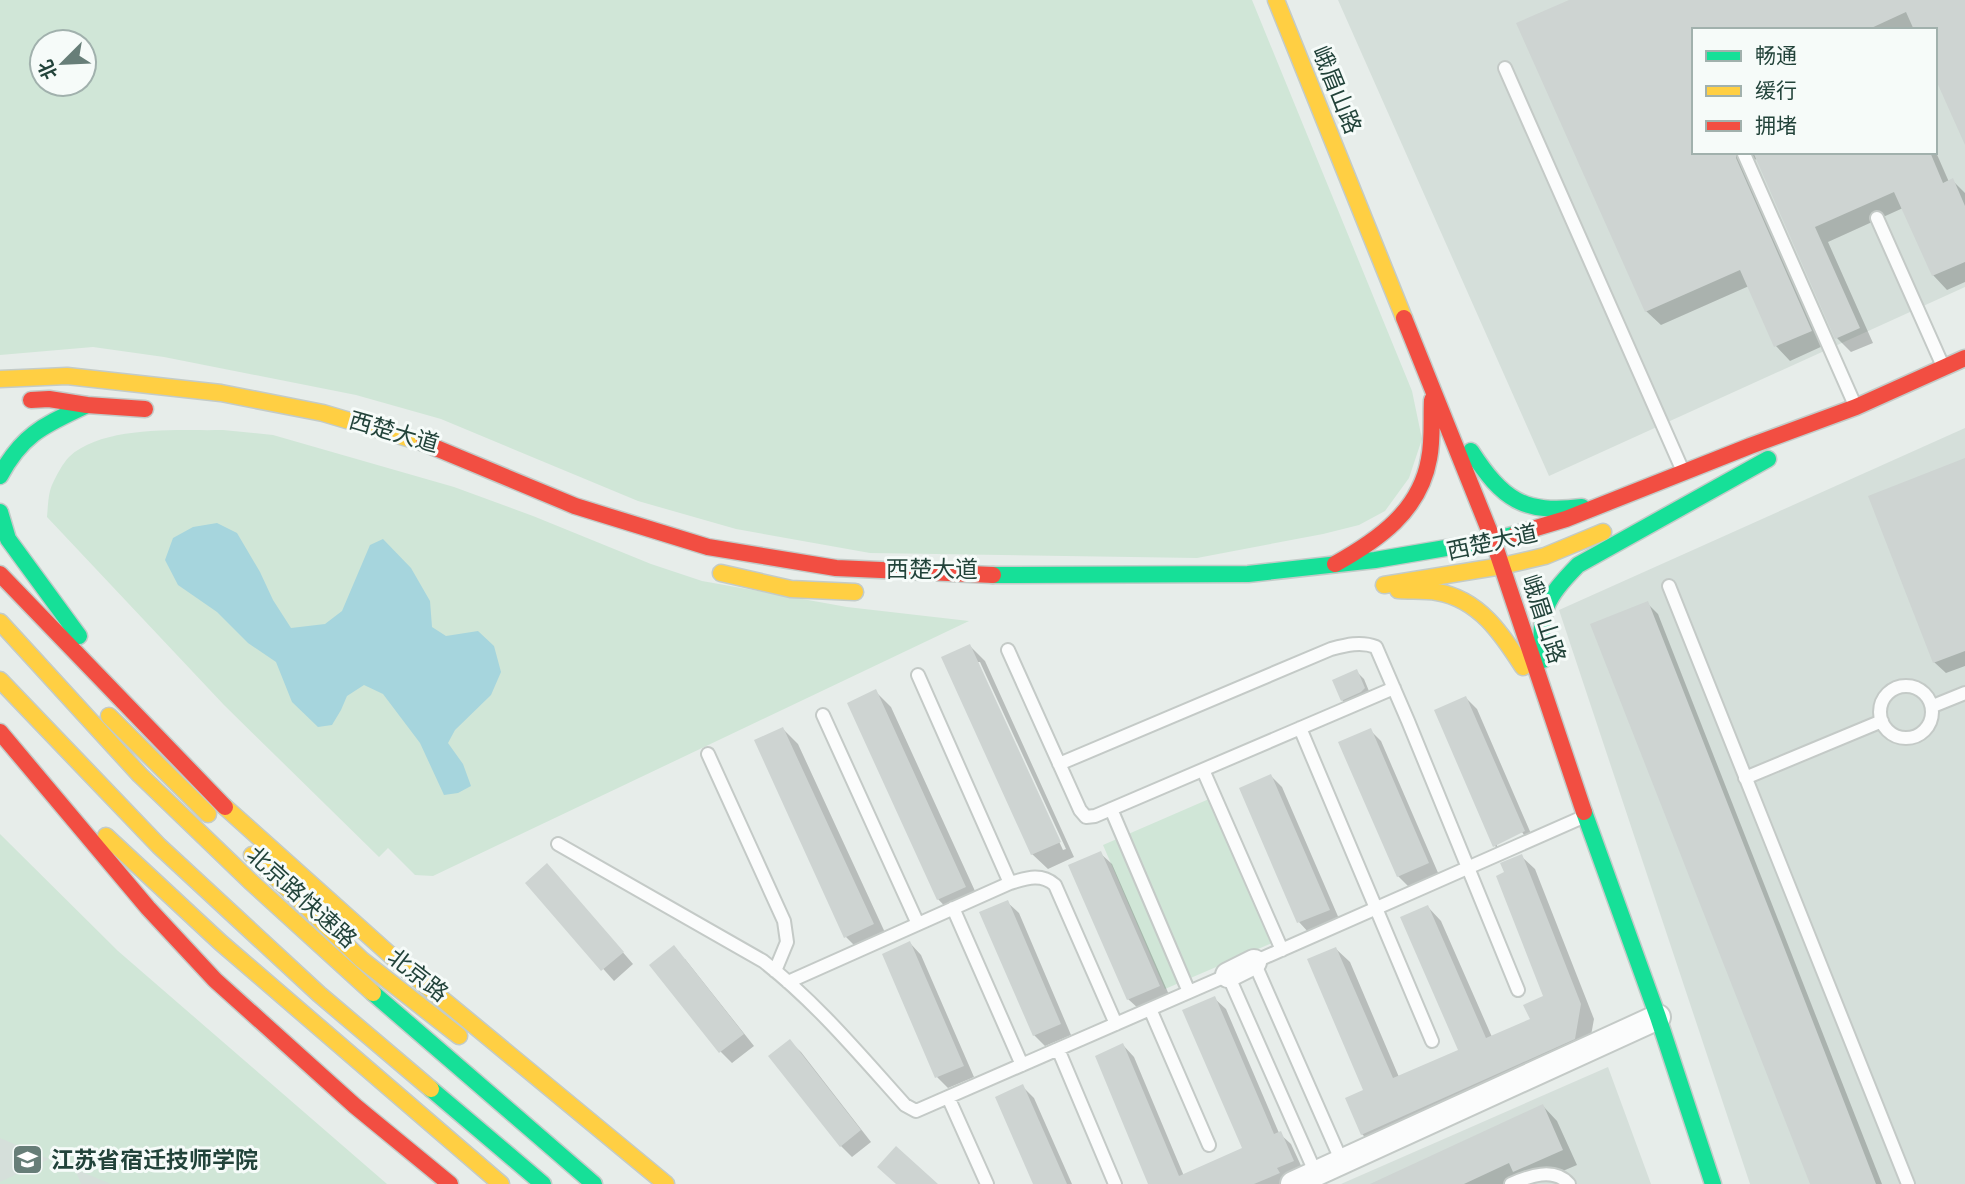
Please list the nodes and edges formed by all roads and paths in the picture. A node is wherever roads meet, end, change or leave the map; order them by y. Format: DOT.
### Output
graph roads {
  1 [pos="1276,0"];
  2 [pos="1505,68"];
  3 [pos="1744,154"];
  4 [pos="1877,218"];
  5 [pos="1965,358"];
  6 [pos="1944,368"];
  7 [pos="0,379"];
  8 [pos="1433,390"];
  9 [pos="12,401"];
  10 [pos="87,405"];
  11 [pos="1856,407"];
  12 [pos="166,410"];
  13 [pos="1768,459"];
  14 [pos="1683,472"];
  15 [pos="0,476"];
  16 [pos="1606,503"];
  17 [pos="0,512"];
  18 [pos="1493,540"];
  19 [pos="1333,565"];
  20 [pos="1502,566"];
  21 [pos="705,568"];
  22 [pos="0,574"];
  23 [pos="1669,586"];
  24 [pos="874,592"];
  25 [pos="0,607"];
  26 [pos="0,622"];
  27 [pos="1008,650"];
  28 [pos="919,675"];
  29 [pos="0,680"];
  30 [pos="1394,688"];
  31 [pos="1965,693"];
  32 [pos="1933,706"];
  33 [pos="1549,708"];
  34 [pos="823,715"];
  35 [pos="1882,721"];
  36 [pos="1300,728"];
  37 [pos="151,729"];
  38 [pos="0,730"];
  39 [pos="0,742"];
  40 [pos="708,754"];
  41 [pos="1059,764"];
  42 [pos="1203,770"];
  43 [pos="1745,778"];
  44 [pos="1111,809"];
  45 [pos="1585,816"];
  46 [pos="216,822"];
  47 [pos="235,840"];
  48 [pos="558,844"];
  49 [pos="1468,869"];
  50 [pos="118,872"];
  51 [pos="1010,883"];
  52 [pos="953,908"];
  53 [pos="1376,909"];
  54 [pos="918,924"];
  55 [pos="1282,950"];
  56 [pos="1254,962"];
  57 [pos="775,971"];
  58 [pos="1228,975"];
  59 [pos="788,982"];
  60 [pos="1518,990"];
  61 [pos="1189,992"];
  62 [pos="1150,1009"];
  63 [pos="1658,1017"];
  64 [pos="1116,1024"];
  65 [pos="1432,1041"];
  66 [pos="469,1044"];
  67 [pos="1058,1049"];
  68 [pos="1022,1065"];
  69 [pos="533,1095"];
  70 [pos="948,1097"];
  71 [pos="1209,1145"];
  72 [pos="1342,1162"];
  73 [pos="1316,1174"];
  74 [pos="450,1184"];
  75 [pos="500,1184"];
  76 [pos="543,1184"];
  77 [pos="594,1184"];
  78 [pos="644,1184"];
  79 [pos="666,1184"];
  80 [pos="987,1184"];
  81 [pos="1115,1184"];
  82 [pos="1293,1184"];
  83 [pos="1511,1184"];
  84 [pos="1569,1184"];
  85 [pos="1713,1184"];
  86 [pos="1908,1184"];
  1 -- 8 [label="main road, 峨眉山路"];
  2 -- 14 [label="lane"];
  3 -- 11 [label="lane"];
  4 -- 6 [label="lane"];
  5 -- 6 [label="main road, 西楚大道"];
  6 -- 11 [label="main road, 西楚大道"];
  7 -- 19 [label="main road, 西楚大道"];
  8 -- 16 [label="main road"];
  8 -- 18 [label="main road, 峨眉山路"];
  8 -- 19 [label="main road"];
  9 -- 10 [label="main road"];
  10 -- 12 [label="main road"];
  10 -- 15 [label="main road"];
  11 -- 13 [label="main road, 西楚大道"];
  11 -- 14 [label="main road, 西楚大道"];
  13 -- 20 [label="main road, 西楚大道"];
  13 -- 33 [label="main road"];
  14 -- 16 [label="main road, 西楚大道"];
  16 -- 18 [label="main road, 西楚大道"];
  17 -- 37 [label="main road"];
  18 -- 19 [label="main road, 西楚大道"];
  18 -- 20 [label="main road, 峨眉山路"];
  20 -- 33 [label="main road, 峨眉山路"];
  20 -- 33 [label="main road, 西楚大道"];
  21 -- 24 [label="main road, 西楚大道"];
  22 -- 37 [label="main road"];
  23 -- 43 [label="lane"];
  25 -- 46 [label="main road"];
  26 -- 77 [label="main road, 北京路快速路"];
  27 -- 41 [label="lane"];
  28 -- 51 [label="lane"];
  29 -- 76 [label="main road"];
  30 -- 36 [label="lane"];
  30 -- 41 [label="lane"];
  30 -- 49 [label="lane"];
  31 -- 32 [label="lane"];
  32 -- 35 [label="lane"];
  32 -- 35 [label="lane"];
  33 -- 45 [label="main road, 峨眉山路"];
  34 -- 54 [label="lane"];
  35 -- 43 [label="lane"];
  36 -- 42 [label="lane"];
  36 -- 53 [label="lane"];
  37 -- 79 [label="main road"];
  38 -- 50 [label="main road"];
  38 -- 75 [label="main road"];
  39 -- 50 [label="main road"];
  40 -- 57 [label="lane"];
  41 -- 44 [label="lane"];
  42 -- 44 [label="lane"];
  42 -- 55 [label="lane"];
  43 -- 86 [label="lane"];
  44 -- 61 [label="lane"];
  45 -- 49 [label="lane"];
  45 -- 63 [label="main road, 峨眉山路"];
  47 -- 66 [label="main road, 北京路"];
  48 -- 57 [label="lane"];
  49 -- 53 [label="lane"];
  49 -- 60 [label="lane"];
  50 -- 74 [label="main road"];
  51 -- 52 [label="lane"];
  51 -- 64 [label="lane"];
  52 -- 54 [label="lane"];
  52 -- 68 [label="lane"];
  53 -- 55 [label="lane"];
  53 -- 65 [label="lane"];
  54 -- 59 [label="lane"];
  55 -- 56 [label="lane"];
  56 -- 58 [label="street"];
  56 -- 72 [label="lane"];
  57 -- 59 [label="lane"];
  58 -- 61 [label="lane"];
  58 -- 73 [label="lane"];
  59 -- 70 [label="lane"];
  61 -- 62 [label="lane"];
  62 -- 64 [label="lane"];
  62 -- 71 [label="lane"];
  63 -- 72 [label="street"];
  63 -- 85 [label="main road, 峨眉山路"];
  64 -- 67 [label="lane"];
  67 -- 68 [label="lane"];
  67 -- 81 [label="lane"];
  68 -- 70 [label="lane"];
  69 -- 78 [label="main road"];
  70 -- 80 [label="lane"];
  72 -- 73 [label="street"];
  73 -- 82 [label="street"];
  83 -- 84 [label="lane"];
}
